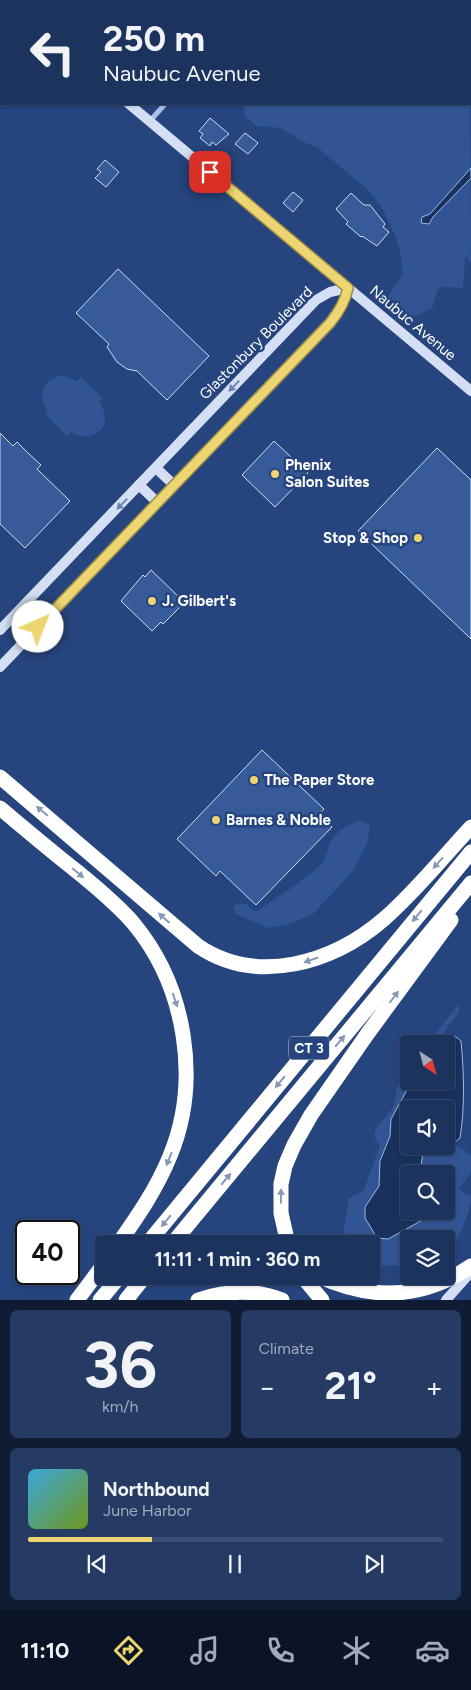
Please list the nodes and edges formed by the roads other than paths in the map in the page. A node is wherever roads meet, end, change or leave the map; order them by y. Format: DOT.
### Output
graph roads {
  1 [pos="130,105"];
  2 [pos="164,105"];
  3 [pos="150,121"];
  4 [pos="348,288"];
  5 [pos="471,391"];
  6 [pos="156,468"];
  7 [pos="139,485"];
  8 [pos="174,485"];
  9 [pos="157,502"];
  10 [pos="0,630"];
  11 [pos="0,667"];
  12 [pos="0,777"];
  13 [pos="0,808"];
  14 [pos="471,827"];
  15 [pos="471,852"];
  16 [pos="471,882"];
  17 [pos="460,896"];
  18 [pos="124,1235"];
  19 [pos="154,1235"];
  20 [pos="179,1235"];
  21 [pos="286,1235"];
  22 [pos="471,1266"];
  23 [pos="471,1272"];
  24 [pos="95,1276"];
  25 [pos="112,1285"];
  26 [pos="138,1285"];
  27 [pos="310,1285"];
  28 [pos="336,1285"];
  29 [pos="78,1300"];
  30 [pos="100,1300"];
  31 [pos="126,1300"];
  32 [pos="198,1300"];
  33 [pos="282,1300"];
  34 [pos="322,1300"];
  35 [pos="446,1300"];
  1 -- 3 [label="street, Naubuc Avenue"];
  2 -- 3 [label="street"];
  3 -- 4 [label="street, Naubuc Avenue"];
  4 -- 5 [label="street, Naubuc Avenue"];
  4 -- 6 [label="street, Glastonbury Boulevard, one-way"];
  4 -- 8 [label="street"];
  6 -- 7 [label="street, Glastonbury Boulevard"];
  6 -- 8 [label="street"];
  7 -- 9 [label="street"];
  7 -- 10 [label="street, Glastonbury Boulevard, one-way"];
  8 -- 9 [label="street"];
  9 -- 11 [label="street"];
  14 -- 12 [label="highway, one-way"];
  13 -- 18 [label="highway, one-way"];
  15 -- 19 [label="highway, CT 3, one-way"];
  16 -- 17 [label="highway, CT 3"];
  20 -- 17 [label="highway, CT 3, one-way"];
  21 -- 17 [label="highway, one-way"];
  22 -- 28 [label="highway"];
  23 -- 35 [label="street"];
  24 -- 29 [label="highway"];
  25 -- 30 [label="highway"];
  26 -- 31 [label="highway"];
  27 -- 34 [label="highway"];
  32 -- 33 [label="highway"];
}
